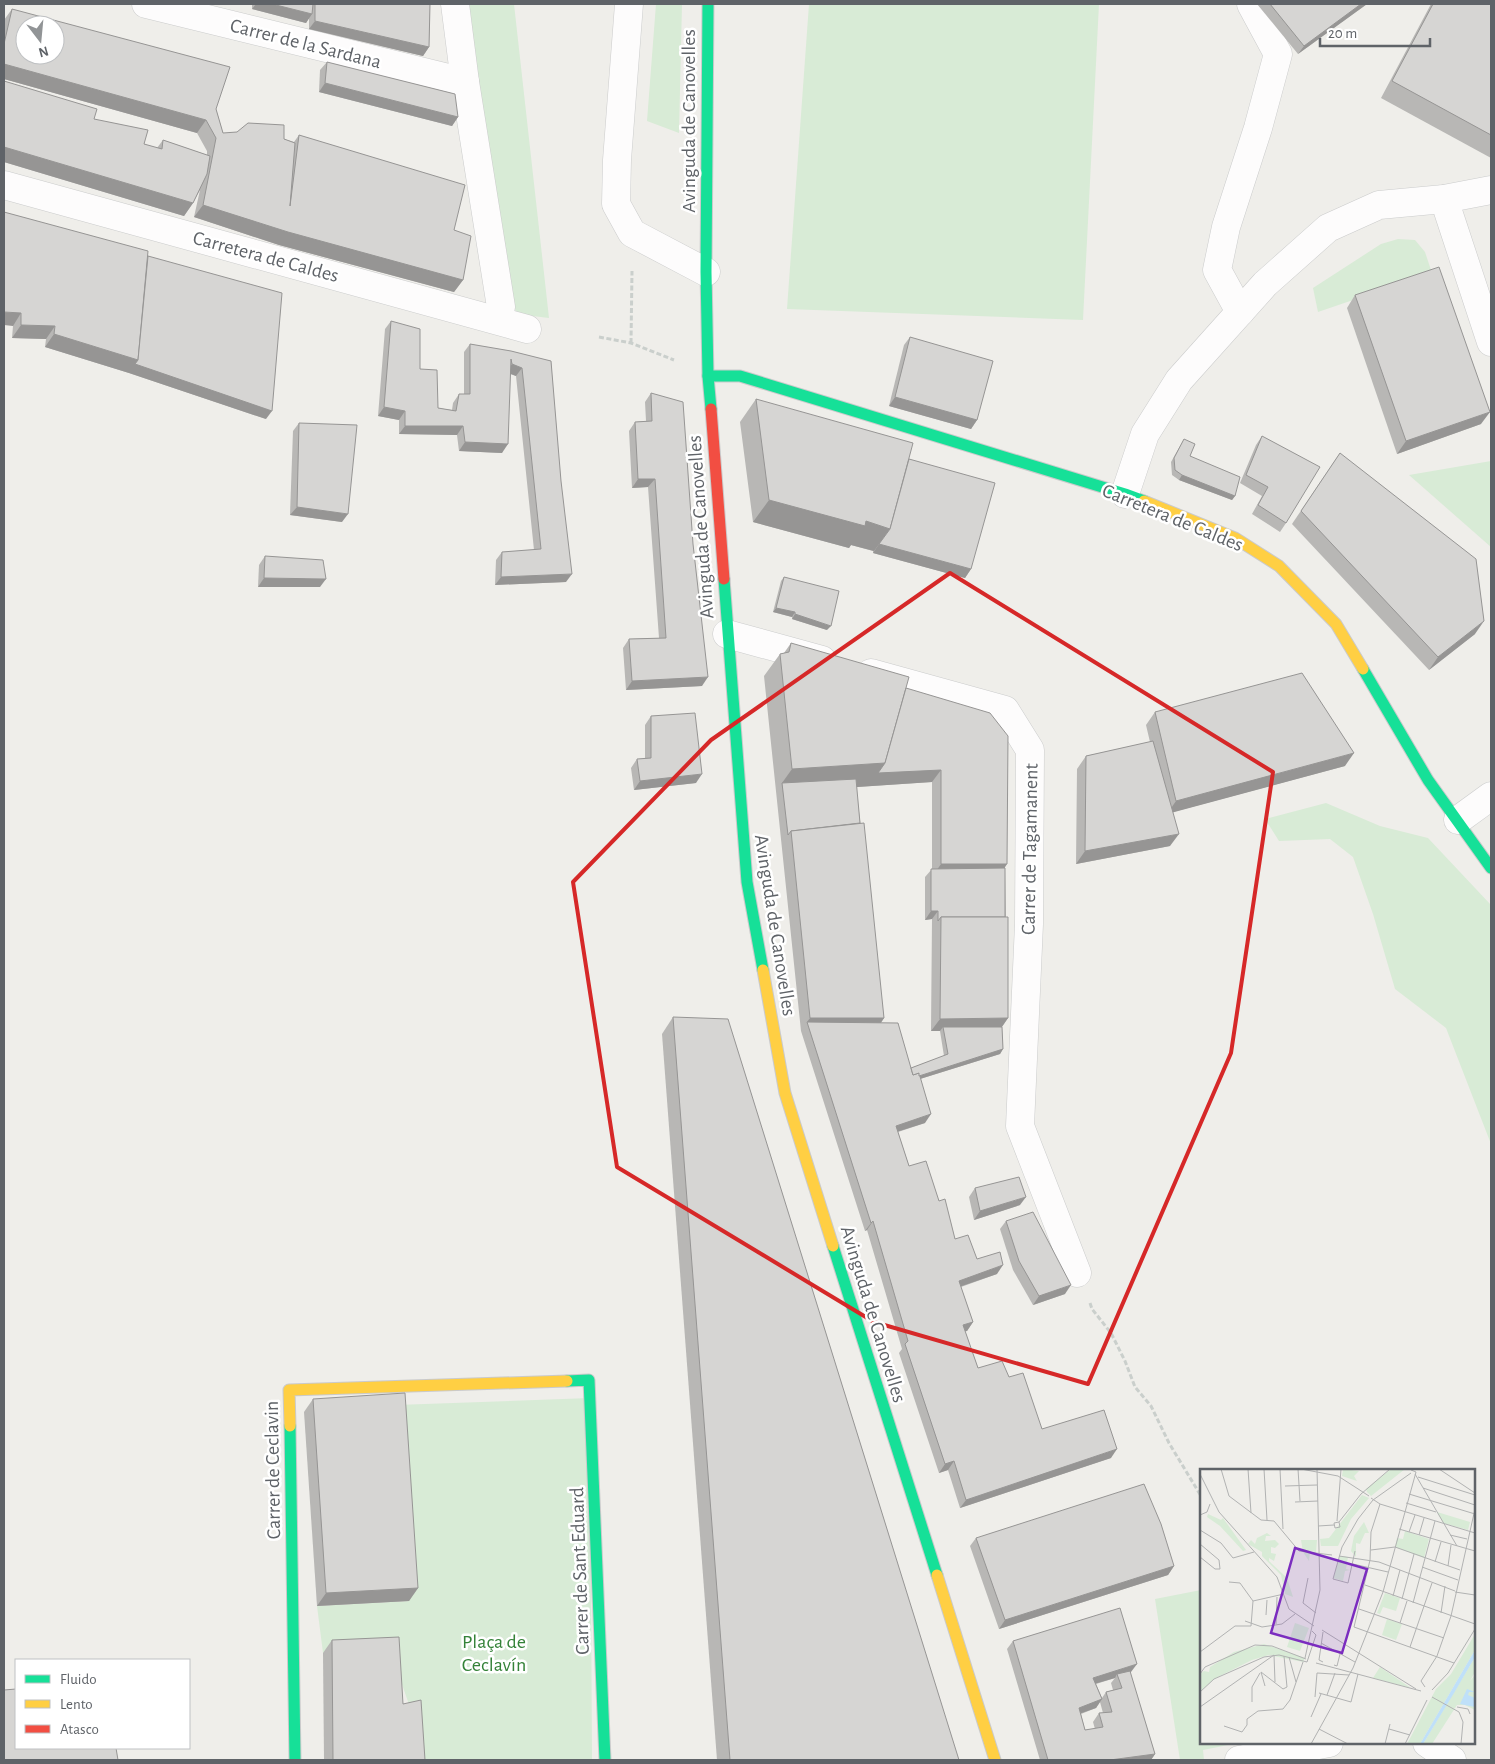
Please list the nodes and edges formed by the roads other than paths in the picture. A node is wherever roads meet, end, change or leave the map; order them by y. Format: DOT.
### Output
graph roads {
  1 [pos="146,4"];
  2 [pos="455,4"];
  3 [pos="629,4"];
  4 [pos="708,4"];
  5 [pos="1252,4"];
  6 [pos="465,82"];
  7 [pos="4,185"];
  8 [pos="1491,190"];
  9 [pos="1444,199"];
  10 [pos="706,272"];
  11 [pos="501,307"];
  12 [pos="1240,312"];
  13 [pos="527,328"];
  14 [pos="1491,342"];
  15 [pos="708,376"];
  16 [pos="1125,494"];
  17 [pos="727,634"];
  18 [pos="1491,796"];
  19 [pos="1458,820"];
  20 [pos="1491,868"];
  21 [pos="1077,1273"];
  22 [pos="589,1380"];
  23 [pos="1324,1744"];
  24 [pos="1429,1744"];
  25 [pos="295,1760"];
  26 [pos="606,1760"];
  27 [pos="995,1760"];
  28 [pos="1239,1760"];
  29 [pos="1452,1760"];
  1 -- 6 [label="street, Carrer de la Sardana"];
  2 -- 6 [label="street"];
  3 -- 10 [label="street"];
  4 -- 10 [label="street, Avinguda de Canovelles"];
  5 -- 12 [label="street"];
  6 -- 11 [label="street"];
  7 -- 13 [label="street, Carretera de Caldes"];
  8 -- 9 [label="street"];
  9 -- 12 [label="street"];
  9 -- 14 [label="street"];
  10 -- 15 [label="street, Avinguda de Canovelles"];
  12 -- 16 [label="street"];
  15 -- 16 [label="street, Carretera de Caldes"];
  15 -- 17 [label="street, Avinguda de Canovelles"];
  16 -- 19 [label="street, Carretera de Caldes"];
  17 -- 21 [label="street, Carrer de Tagamanent"];
  17 -- 27 [label="street, Avinguda de Canovelles"];
  18 -- 19 [label="street"];
  19 -- 20 [label="street, Carretera de Caldes"];
  22 -- 25 [label="street, Carrer de Ceclavin"];
  22 -- 26 [label="street, Carrer de Sant Eduard"];
  23 -- 28 [label="street"];
  24 -- 29 [label="street"];
}
